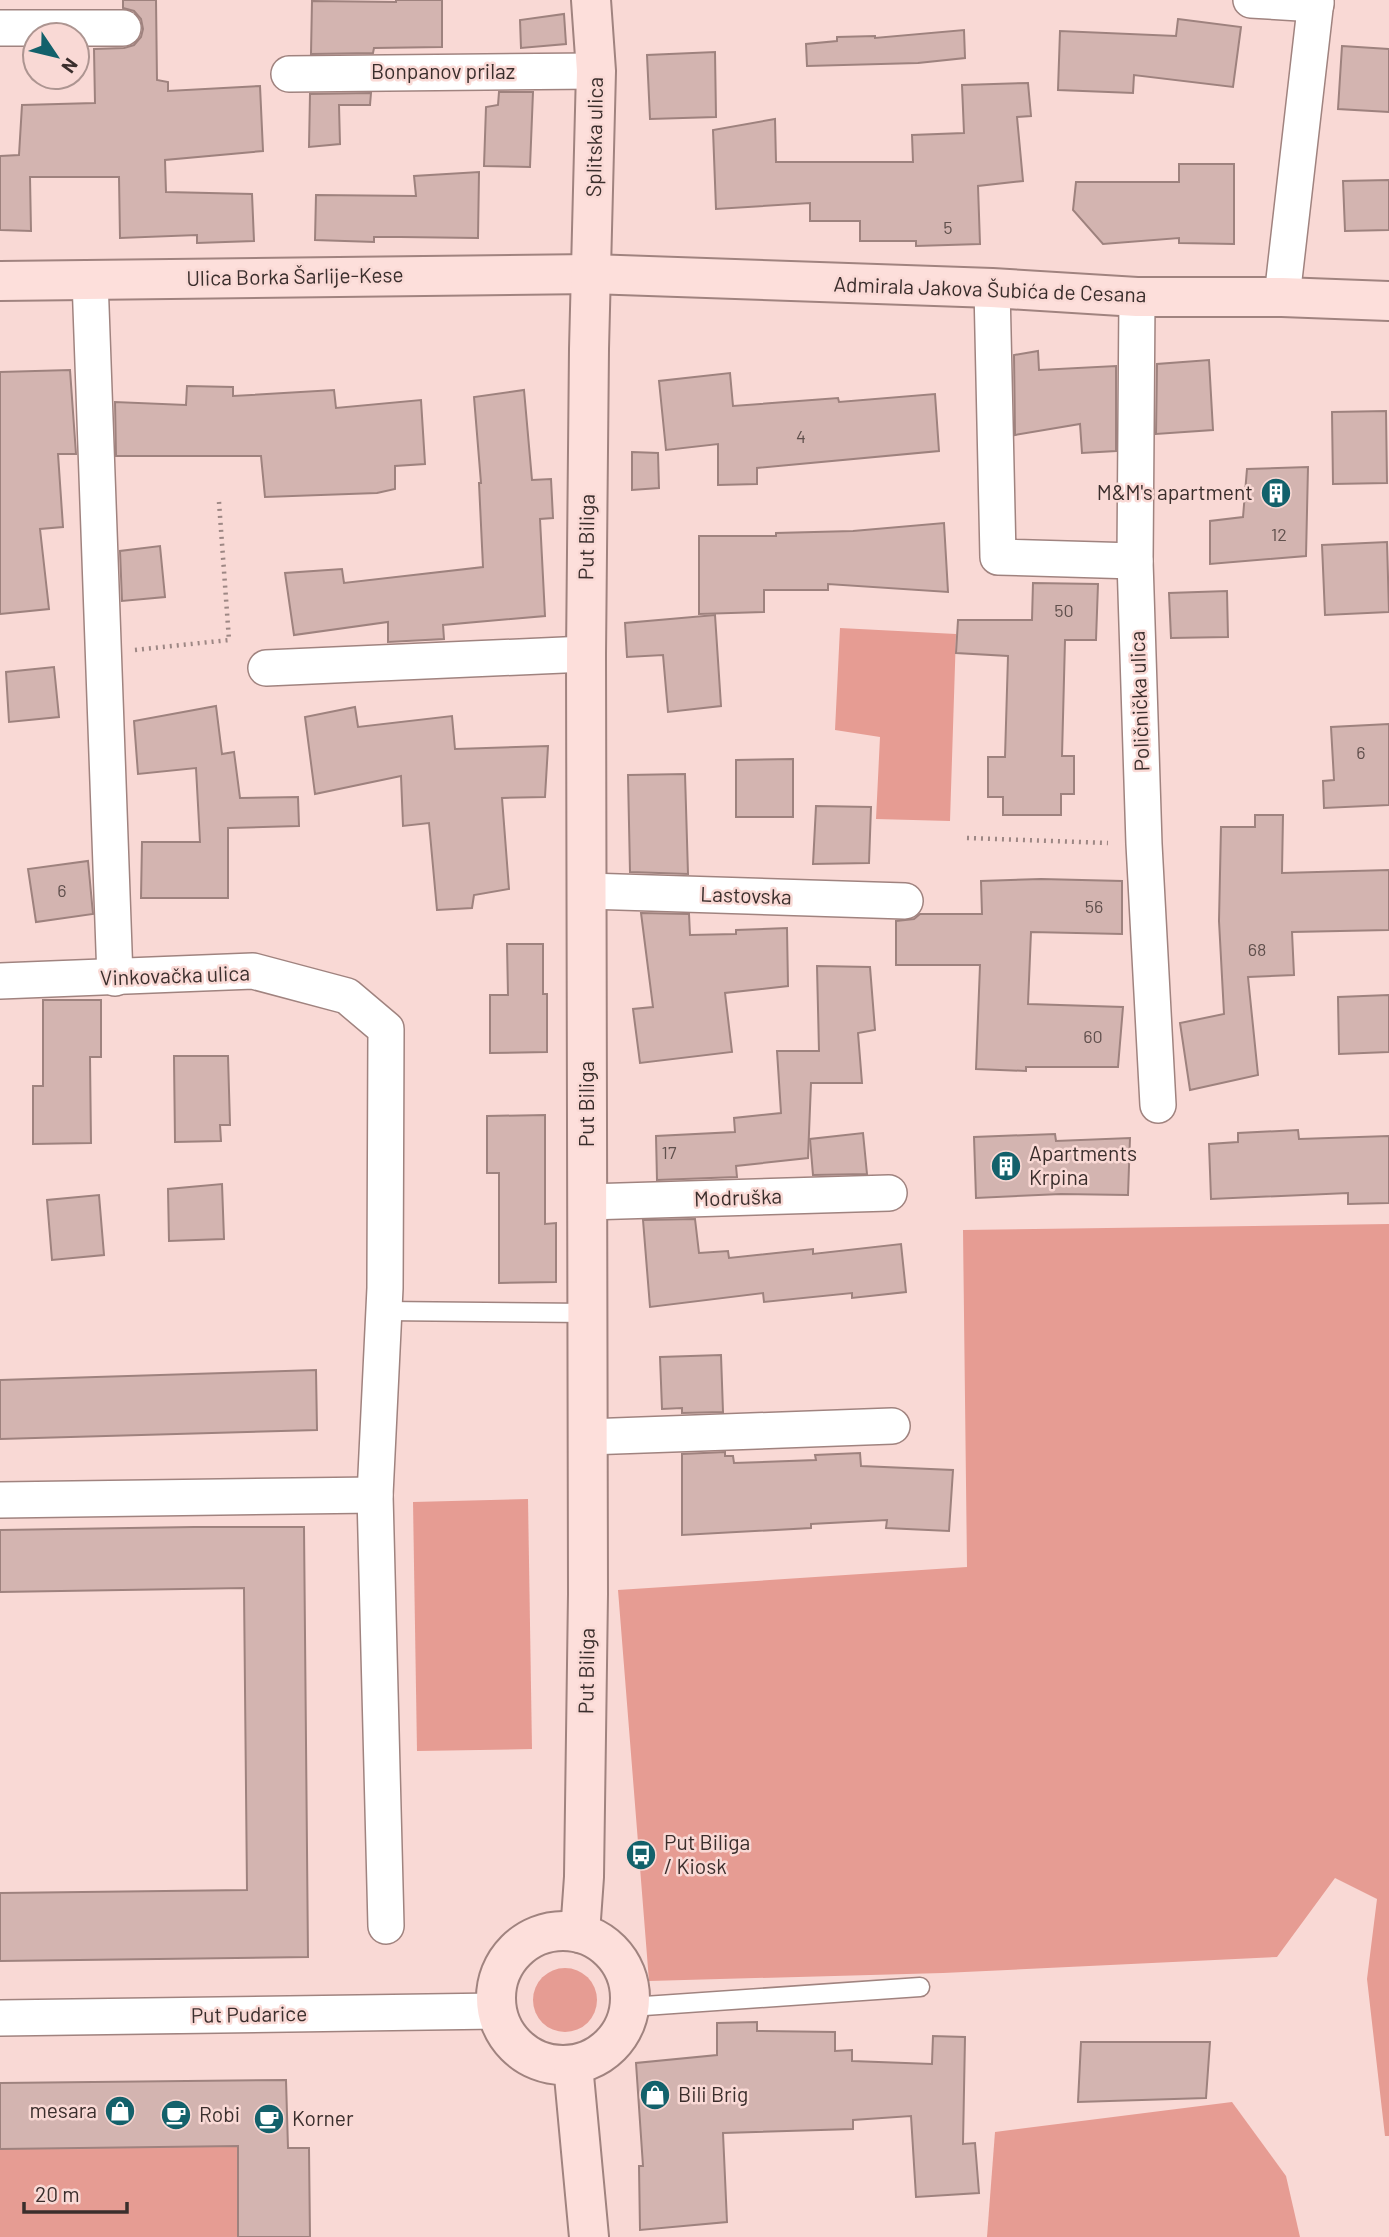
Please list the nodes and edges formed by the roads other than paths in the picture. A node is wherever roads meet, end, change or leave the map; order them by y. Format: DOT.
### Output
graph roads {
  1 [pos="591,0"];
  2 [pos="1251,0"];
  3 [pos="1316,2"];
  4 [pos="0,28"];
  5 [pos="123,28"];
  6 [pos="596,71"];
  7 [pos="289,74"];
  8 [pos="590,274"];
  9 [pos="90,279"];
  10 [pos="0,281"];
  11 [pos="992,288"];
  12 [pos="1137,296"];
  13 [pos="1282,297"];
  14 [pos="1389,300"];
  15 [pos="1135,561"];
  16 [pos="586,654"];
  17 [pos="266,668"];
  18 [pos="587,891"];
  19 [pos="905,901"];
  20 [pos="115,978"];
  21 [pos="0,981"];
  22 [pos="1158,1105"];
  23 [pos="889,1193"];
  24 [pos="587,1202"];
  25 [pos="384,1311"];
  26 [pos="587,1313"];
  27 [pos="892,1426"];
  28 [pos="587,1437"];
  29 [pos="375,1495"];
  30 [pos="0,1500"];
  31 [pos="386,1926"];
  32 [pos="580,1933"];
  33 [pos="920,1987"];
  34 [pos="630,2007"];
  35 [pos="497,2011"];
  36 [pos="0,2018"];
  37 [pos="573,2065"];
  38 [pos="589,2237"];
  1 -- 6 [label="street, Splitska ulica"];
  2 -- 3 [label="street"];
  3 -- 13 [label="street"];
  4 -- 5 [label="street"];
  6 -- 7 [label="street, Bonpanov prilaz"];
  6 -- 8 [label="street, Splitska ulica"];
  8 -- 9 [label="street, Ulica Borka Šarlije-Kese"];
  8 -- 11 [label="street, Admirala Jakova Šubića de Cesana"];
  8 -- 16 [label="street, Put Biliga"];
  9 -- 10 [label="street, Ulica Borka Šarlije-Kese"];
  9 -- 20 [label="street"];
  11 -- 12 [label="street, Admirala Jakova Šubića de Cesana"];
  11 -- 15 [label="street"];
  12 -- 13 [label="street, Admirala Jakova Šubića de Cesana"];
  12 -- 15 [label="street, Poličnička ulica"];
  13 -- 14 [label="street, Admirala Jakova Šubića de Cesana"];
  15 -- 22 [label="street, Poličnička ulica"];
  16 -- 17 [label="street"];
  16 -- 18 [label="street, Put Biliga"];
  18 -- 19 [label="street, Lastovska"];
  18 -- 24 [label="street, Put Biliga"];
  20 -- 21 [label="street, Vinkovačka ulica"];
  20 -- 25 [label="street, Vinkovačka ulica"];
  23 -- 24 [label="street, Modruška"];
  24 -- 26 [label="street, Put Biliga"];
  25 -- 26 [label="lane"];
  25 -- 29 [label="street"];
  26 -- 28 [label="street, Put Biliga"];
  27 -- 28 [label="street"];
  28 -- 32 [label="street, Put Biliga"];
  29 -- 30 [label="street"];
  29 -- 31 [label="street"];
  32 -- 34 [label="street"];
  32 -- 35 [label="street"];
  33 -- 34 [label="lane"];
  34 -- 37 [label="street"];
  35 -- 36 [label="street, Put Pudarice"];
  35 -- 37 [label="street"];
  37 -- 38 [label="street"];
}
